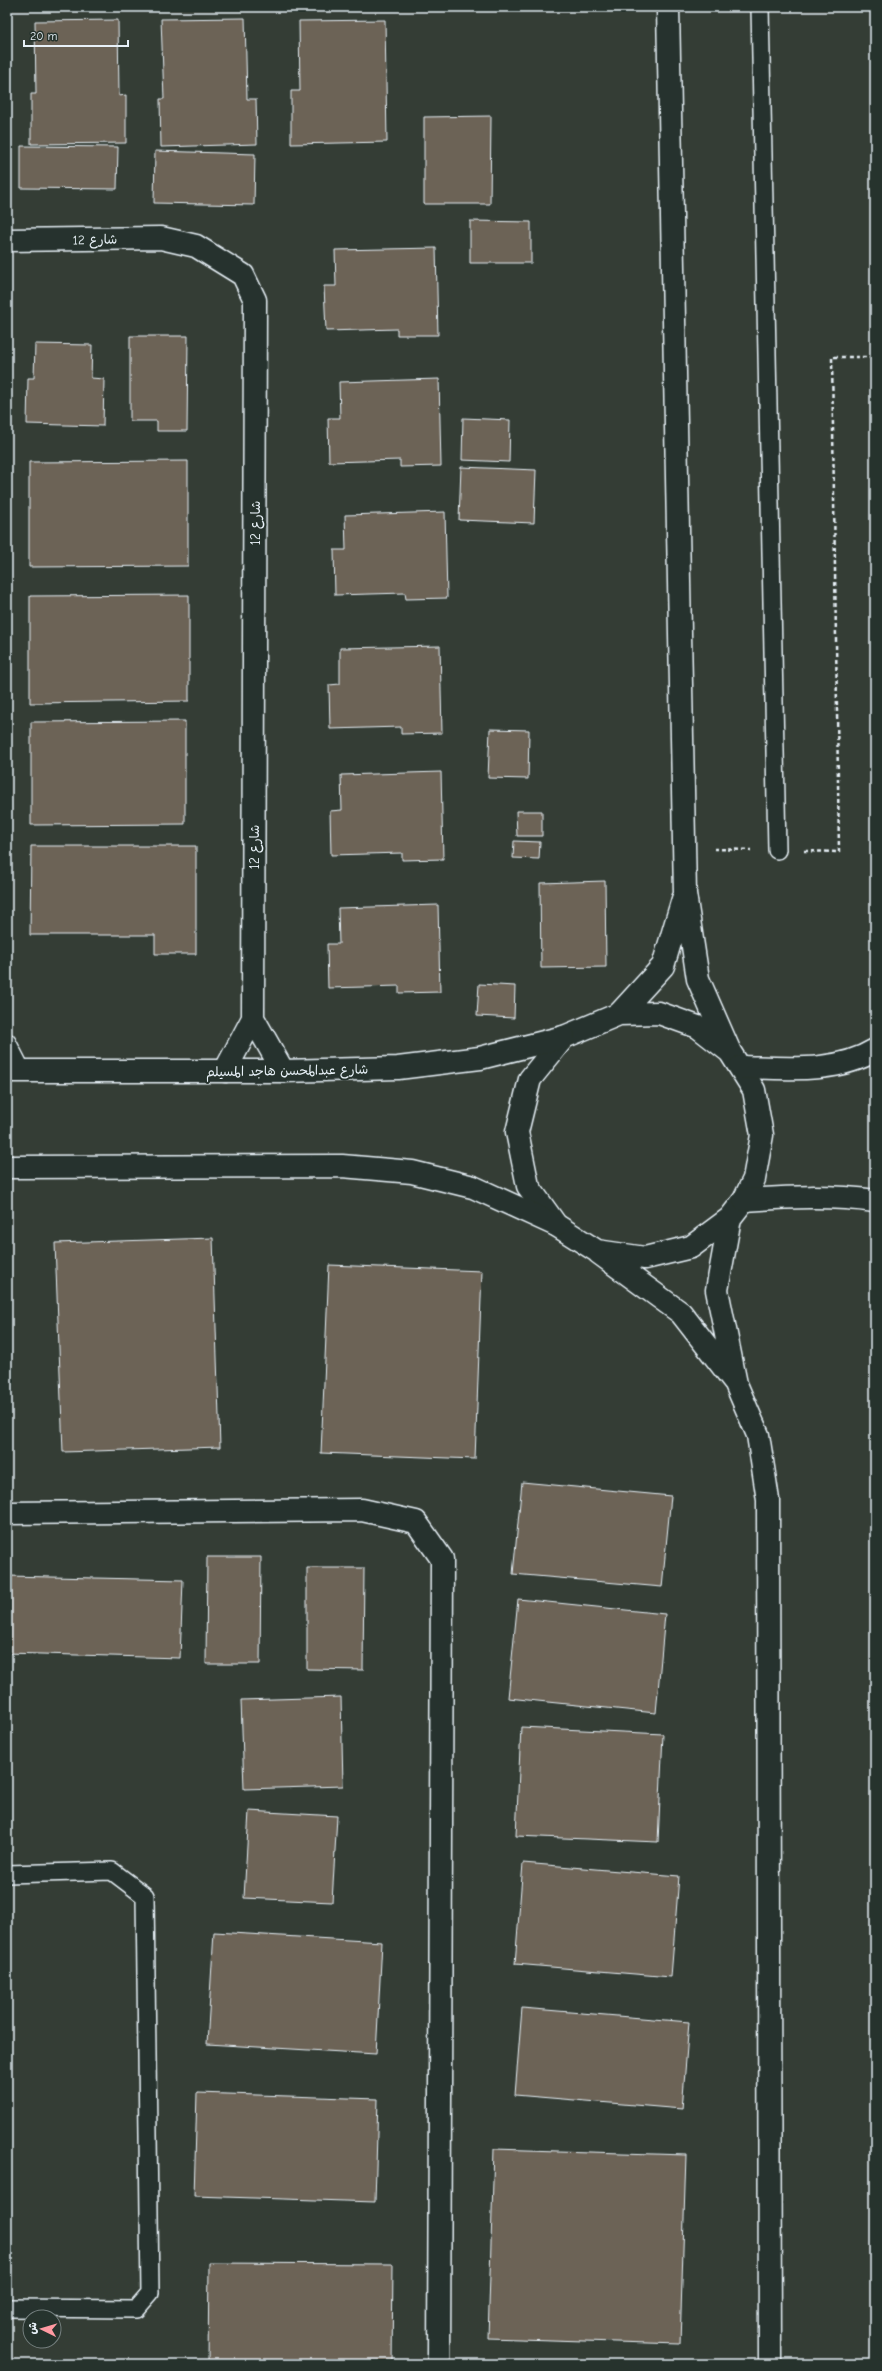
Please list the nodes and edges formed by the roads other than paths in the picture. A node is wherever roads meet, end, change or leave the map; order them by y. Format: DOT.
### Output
graph roads {
  1 [pos="668,7"];
  2 [pos="760,7"];
  3 [pos="7,240"];
  4 [pos="777,850"];
  5 [pos="685,894"];
  6 [pos="619,1014"];
  7 [pos="253,1018"];
  8 [pos="564,1037"];
  9 [pos="7,1042"];
  10 [pos="875,1050"];
  11 [pos="735,1060"];
  12 [pos="15,1071"];
  13 [pos="225,1071"];
  14 [pos="283,1071"];
  15 [pos="7,1167"];
  16 [pos="744,1200"];
  17 [pos="875,1201"];
  18 [pos="730,1218"];
  19 [pos="556,1225"];
  20 [pos="597,1251"];
  21 [pos="736,1384"];
  22 [pos="7,1513"];
  23 [pos="7,1874"];
  24 [pos="7,2308"];
  25 [pos="439,2364"];
  26 [pos="770,2364"];
  1 -- 5 [label="main road"];
  2 -- 4 [label="lane"];
  3 -- 7 [label="main road, شارع 12"];
  5 -- 6 [label="main road"];
  5 -- 11 [label="main road"];
  6 -- 8 [label="main road, شارع عبدالمحسن هاجد المسيلم"];
  6 -- 11 [label="main road"];
  7 -- 13 [label="main road, شارع 12"];
  7 -- 14 [label="main road, شارع 12"];
  8 -- 14 [label="main road, شارع عبدالمحسن هاجد المسيلم"];
  8 -- 19 [label="main road"];
  9 -- 12 [label="lane"];
  10 -- 11 [label="main road"];
  11 -- 16 [label="main road"];
  12 -- 13 [label="main road, شارع عبدالمحسن هاجد المسيلم"];
  13 -- 14 [label="main road, شارع عبدالمحسن هاجد المسيلم"];
  15 -- 19 [label="main road"];
  16 -- 17 [label="main road"];
  16 -- 18 [label="main road"];
  18 -- 20 [label="main road"];
  18 -- 21 [label="main road"];
  19 -- 20 [label="main road"];
  20 -- 21 [label="main road"];
  21 -- 26 [label="main road"];
  22 -- 25 [label="main road"];
  23 -- 24 [label="lane"];
}
